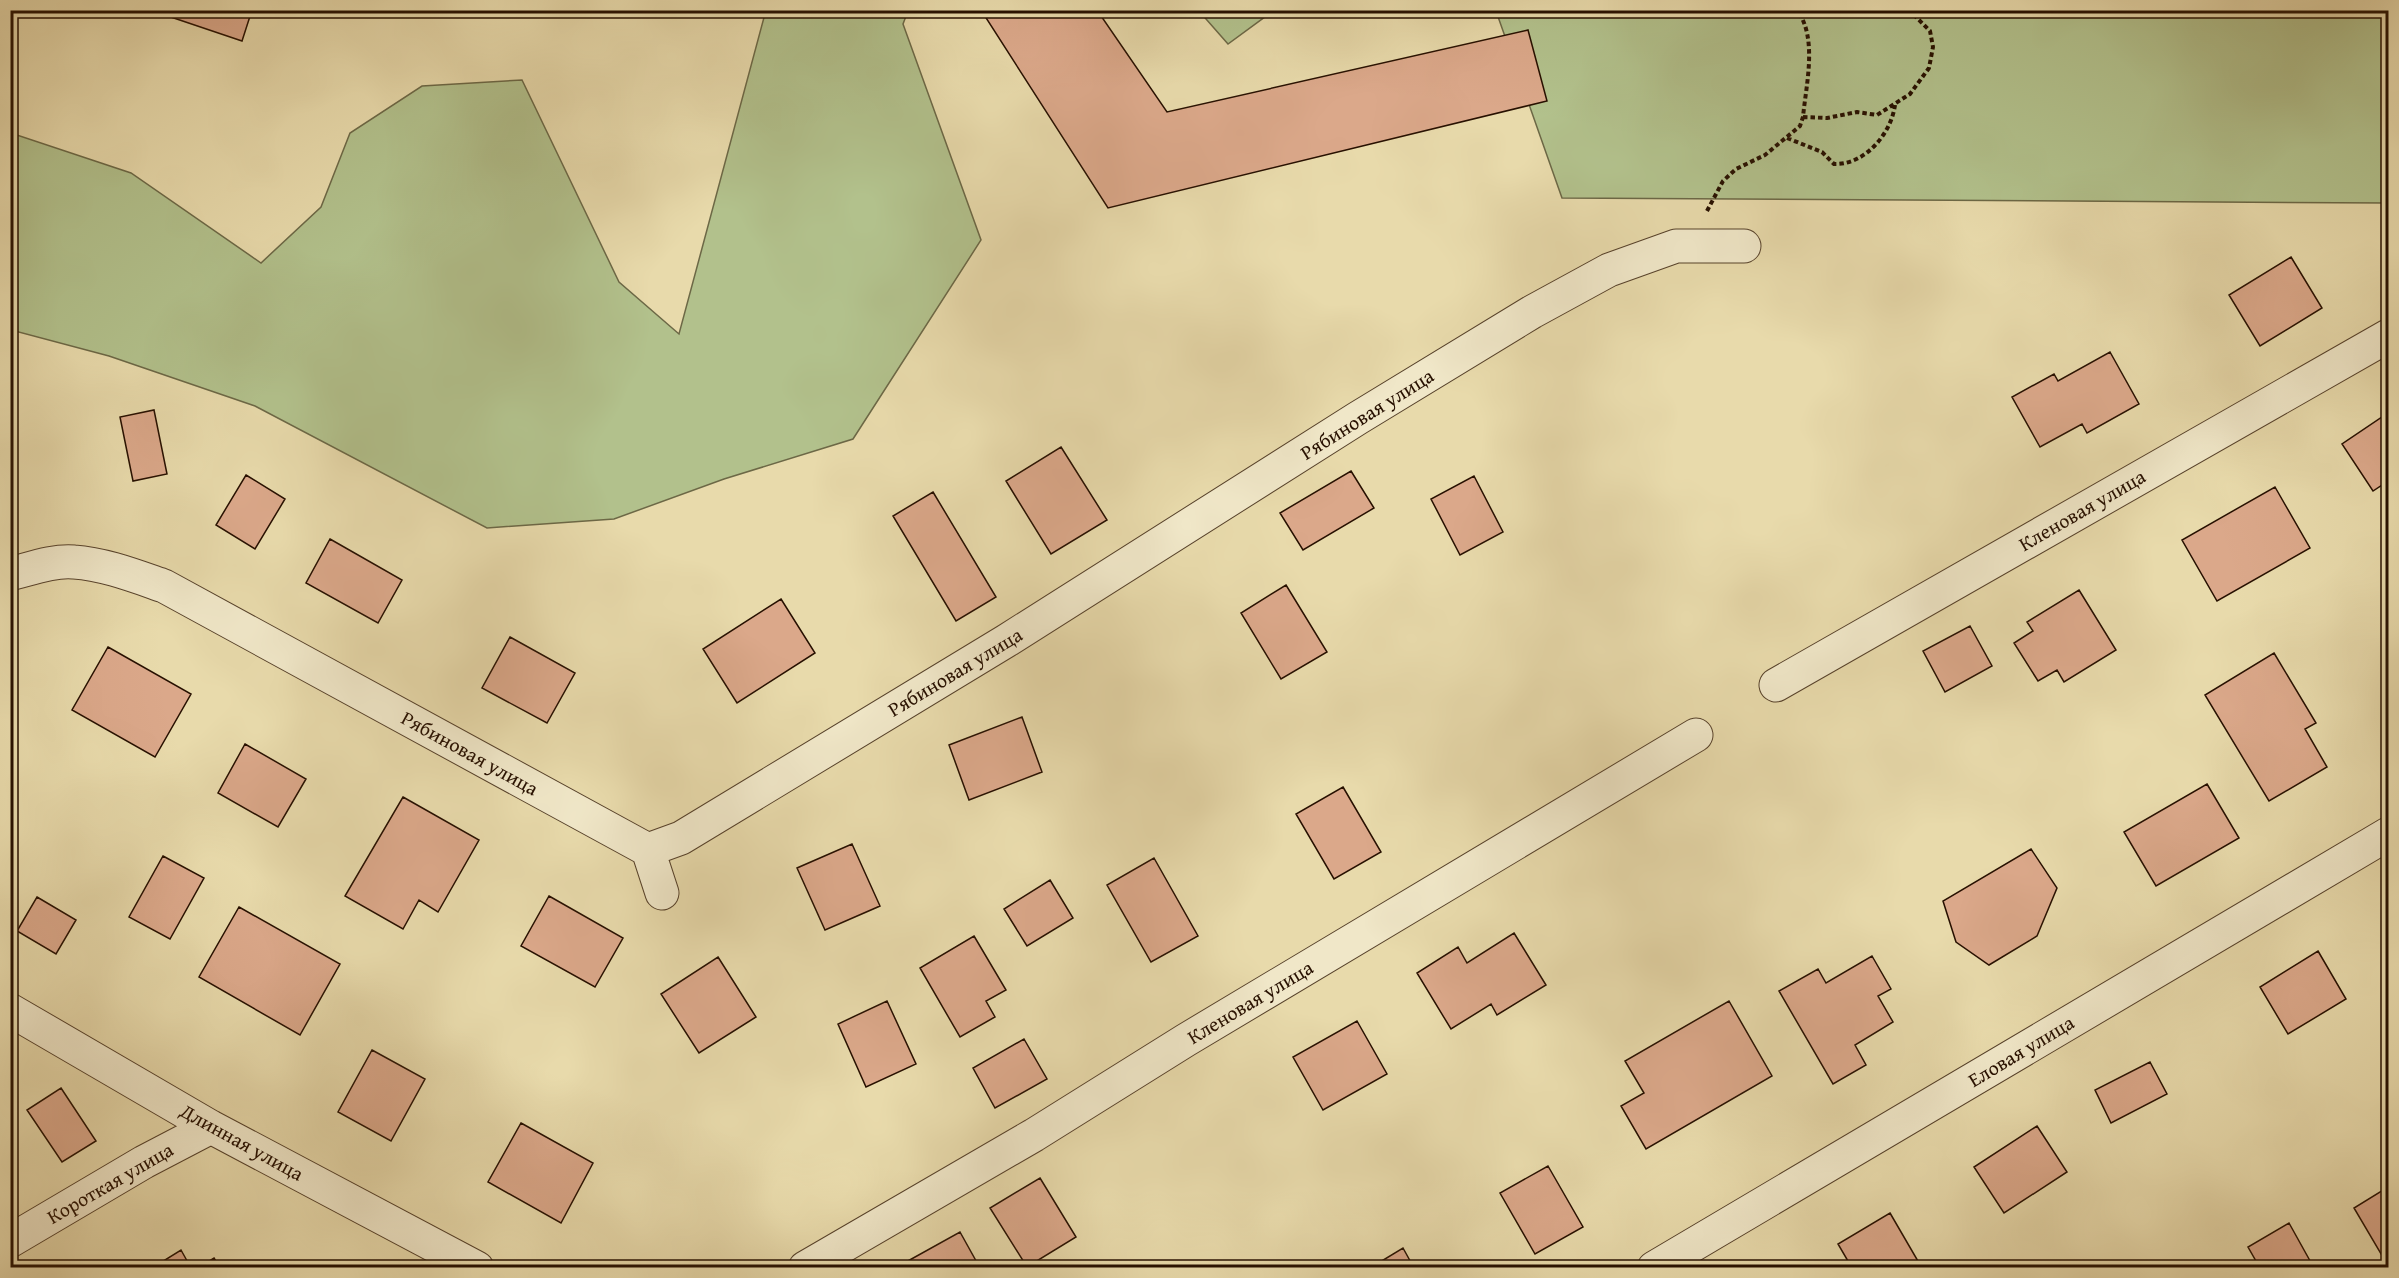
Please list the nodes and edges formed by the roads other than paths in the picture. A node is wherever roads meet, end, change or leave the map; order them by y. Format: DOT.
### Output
graph roads {
  1 [pos="1744,246"];
  2 [pos="2388,336"];
  3 [pos="10,574"];
  4 [pos="1776,685"];
  5 [pos="1696,735"];
  6 [pos="2388,834"];
  7 [pos="648,850"];
  8 [pos="662,893"];
  9 [pos="10,1010"];
  10 [pos="211,1127"];
  11 [pos="10,1240"];
  12 [pos="477,1268"];
  13 [pos="805,1268"];
  14 [pos="1654,1268"];
  1 -- 7 [label="street, Рябиновая улица"];
  2 -- 4 [label="street, Кленовая улица"];
  3 -- 7 [label="street, Рябиновая улица"];
  5 -- 13 [label="street, Кленовая улица"];
  6 -- 14 [label="street, Еловая улица"];
  7 -- 8 [label="street"];
  9 -- 10 [label="street, Длинная улица"];
  10 -- 11 [label="street, Короткая улица"];
  10 -- 12 [label="street, Длинная улица"];
}
